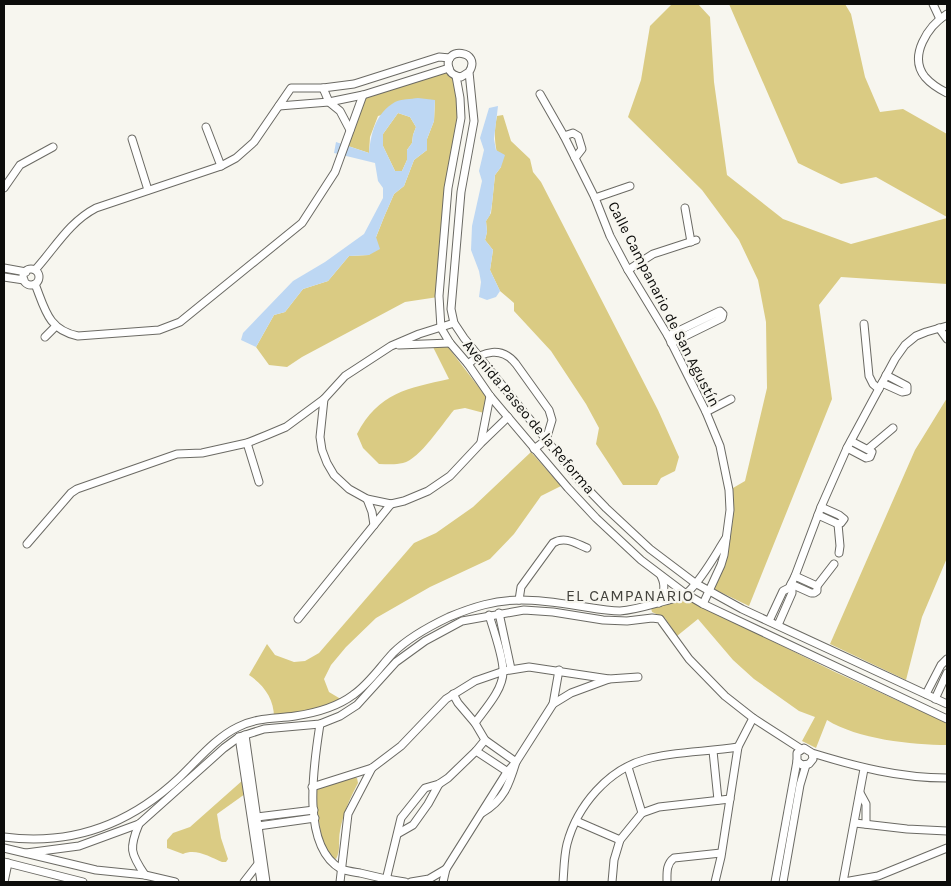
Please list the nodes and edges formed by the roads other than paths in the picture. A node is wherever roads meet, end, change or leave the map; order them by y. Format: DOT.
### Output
graph roads {
  1 [pos="933,4"];
  2 [pos="947,14"];
  3 [pos="940,19"];
  4 [pos="450,58"];
  5 [pos="449,68"];
  6 [pos="470,72"];
  7 [pos="456,76"];
  8 [pos="323,88"];
  9 [pos="947,93"];
  10 [pos="540,94"];
  11 [pos="363,95"];
  12 [pos="329,102"];
  13 [pos="279,106"];
  14 [pos="206,127"];
  15 [pos="350,130"];
  16 [pos="564,136"];
  17 [pos="132,139"];
  18 [pos="53,147"];
  19 [pos="575,158"];
  20 [pos="221,166"];
  21 [pos="630,186"];
  22 [pos="4,188"];
  23 [pos="148,190"];
  24 [pos="594,198"];
  25 [pos="685,208"];
  26 [pos="4,268"];
  27 [pos="35,270"];
  28 [pos="628,270"];
  29 [pos="26,272"];
  30 [pos="4,277"];
  31 [pos="24,280"];
  32 [pos="35,284"];
  33 [pos="454,323"];
  34 [pos="864,324"];
  35 [pos="55,326"];
  36 [pos="947,326"];
  37 [pos="441,328"];
  38 [pos="939,328"];
  39 [pos="668,336"];
  40 [pos="45,337"];
  41 [pos="947,339"];
  42 [pos="450,343"];
  43 [pos="672,343"];
  44 [pos="391,346"];
  45 [pos="478,356"];
  46 [pos="468,364"];
  47 [pos="886,375"];
  48 [pos="880,386"];
  49 [pos="490,396"];
  50 [pos="324,399"];
  51 [pos="731,399"];
  52 [pos="706,412"];
  53 [pos="508,417"];
  54 [pos="893,428"];
  55 [pos="546,440"];
  56 [pos="851,441"];
  57 [pos="481,442"];
  58 [pos="247,443"];
  59 [pos="847,448"];
  60 [pos="534,449"];
  61 [pos="868,449"];
  62 [pos="259,482"];
  63 [pos="367,499"];
  64 [pos="391,504"];
  65 [pos="821,508"];
  66 [pos="818,515"];
  67 [pos="838,524"];
  68 [pos="374,525"];
  69 [pos="726,538"];
  70 [pos="27,544"];
  71 [pos="587,548"];
  72 [pos="839,553"];
  73 [pos="834,564"];
  74 [pos="661,576"];
  75 [pos="795,576"];
  76 [pos="696,583"];
  77 [pos="790,586"];
  78 [pos="817,586"];
  79 [pos="710,591"];
  80 [pos="686,594"];
  81 [pos="519,600"];
  82 [pos="659,602"];
  83 [pos="703,604"];
  84 [pos="499,613"];
  85 [pos="489,615"];
  86 [pos="298,619"];
  87 [pos="769,621"];
  88 [pos="778,625"];
  89 [pos="844,655"];
  90 [pos="861,663"];
  91 [pos="946,664"];
  92 [pos="838,668"];
  93 [pos="507,670"];
  94 [pos="559,670"];
  95 [pos="947,673"];
  96 [pos="854,676"];
  97 [pos="638,677"];
  98 [pos="609,679"];
  99 [pos="453,694"];
  100 [pos="926,694"];
  101 [pos="935,698"];
  102 [pos="553,704"];
  103 [pos="947,704"];
  104 [pos="754,718"];
  105 [pos="947,719"];
  106 [pos="475,723"];
  107 [pos="320,724"];
  108 [pos="242,736"];
  109 [pos="485,740"];
  110 [pos="738,747"];
  111 [pos="801,749"];
  112 [pos="476,751"];
  113 [pos="713,751"];
  114 [pos="812,753"];
  115 [pos="797,761"];
  116 [pos="516,762"];
  117 [pos="806,765"];
  118 [pos="628,767"];
  119 [pos="372,768"];
  120 [pos="864,769"];
  121 [pos="510,773"];
  122 [pos="947,778"];
  123 [pos="439,784"];
  124 [pos="312,787"];
  125 [pos="860,793"];
  126 [pos="730,799"];
  127 [pos="718,800"];
  128 [pos="252,803"];
  129 [pos="642,813"];
  130 [pos="315,814"];
  131 [pos="257,817"];
  132 [pos="576,821"];
  133 [pos="855,823"];
  134 [pos="139,824"];
  135 [pos="866,824"];
  136 [pos="258,826"];
  137 [pos="947,830"];
  138 [pos="398,833"];
  139 [pos="4,837"];
  140 [pos="620,840"];
  141 [pos="258,846"];
  142 [pos="781,846"];
  143 [pos="4,848"];
  144 [pos="789,848"];
  145 [pos="947,848"];
  146 [pos="26,853"];
  147 [pos="721,854"];
  148 [pos="6,863"];
  149 [pos="258,864"];
  150 [pos="342,869"];
  151 [pos="446,869"];
  152 [pos="145,875"];
  153 [pos="386,880"];
  154 [pos="4,882"];
  155 [pos="83,882"];
  156 [pos="175,882"];
  157 [pos="244,882"];
  158 [pos="260,882"];
  159 [pos="266,882"];
  160 [pos="340,882"];
  161 [pos="405,882"];
  162 [pos="411,882"];
  163 [pos="443,882"];
  164 [pos="563,882"];
  165 [pos="612,882"];
  166 [pos="667,882"];
  167 [pos="715,882"];
  168 [pos="775,882"];
  169 [pos="783,882"];
  170 [pos="844,882"];
  1 -- 3 [label="street"];
  2 -- 3 [label="street"];
  3 -- 9 [label="street"];
  4 -- 5 [label="street"];
  4 -- 6 [label="street"];
  4 -- 8 [label="street"];
  5 -- 7 [label="street"];
  5 -- 11 [label="street"];
  6 -- 7 [label="street"];
  6 -- 33 [label="street, Avenida Paseo de la Reforma"];
  7 -- 37 [label="street, Avenida Paseo de la Reforma"];
  8 -- 12 [label="street"];
  8 -- 13 [label="street"];
  10 -- 16 [label="street, Calle Campanario de San Agustín"];
  11 -- 12 [label="street"];
  11 -- 15 [label="street"];
  12 -- 13 [label="street"];
  12 -- 15 [label="street"];
  13 -- 20 [label="street"];
  14 -- 20 [label="street"];
  15 -- 35 [label="street"];
  16 -- 19 [label="street, Calle Campanario de San Agustín"];
  16 -- 19 [label="street"];
  17 -- 23 [label="street"];
  18 -- 22 [label="street"];
  19 -- 24 [label="street, Calle Campanario de San Agustín"];
  20 -- 23 [label="street"];
  21 -- 24 [label="street"];
  23 -- 27 [label="street"];
  24 -- 28 [label="street, Calle Campanario de San Agustín"];
  25 -- 28 [label="street"];
  26 -- 29 [label="street"];
  27 -- 29 [label="street"];
  27 -- 32 [label="street"];
  28 -- 39 [label="street, Calle Campanario de San Agustín"];
  29 -- 31 [label="street"];
  30 -- 31 [label="street"];
  31 -- 32 [label="street"];
  32 -- 35 [label="street"];
  33 -- 37 [label="street"];
  33 -- 45 [label="street, Avenida Paseo de la Reforma"];
  34 -- 48 [label="street"];
  35 -- 40 [label="street"];
  36 -- 38 [label="street"];
  37 -- 42 [label="street, Avenida Paseo de la Reforma"];
  37 -- 44 [label="street"];
  38 -- 41 [label="street"];
  38 -- 47 [label="street"];
  39 -- 43 [label="street, Calle Campanario de San Agustín"];
  39 -- 43 [label="street"];
  42 -- 44 [label="street"];
  42 -- 46 [label="street, Avenida Paseo de la Reforma"];
  43 -- 52 [label="street, Calle Campanario de San Agustín"];
  44 -- 50 [label="street"];
  45 -- 46 [label="street"];
  45 -- 55 [label="street, Avenida Paseo de la Reforma"];
  45 -- 55 [label="street"];
  46 -- 49 [label="street, Avenida Paseo de la Reforma"];
  47 -- 48 [label="street"];
  47 -- 48 [label="street"];
  48 -- 56 [label="street"];
  49 -- 53 [label="street, Avenida Paseo de la Reforma"];
  49 -- 57 [label="street"];
  50 -- 58 [label="street"];
  50 -- 63 [label="street"];
  51 -- 52 [label="street"];
  52 -- 69 [label="street, Calle Campanario de San Agustín"];
  53 -- 57 [label="street"];
  53 -- 60 [label="street, Avenida Paseo de la Reforma"];
  54 -- 61 [label="street"];
  55 -- 60 [label="street"];
  55 -- 76 [label="street, Avenida Paseo de la Reforma"];
  56 -- 59 [label="street"];
  56 -- 61 [label="street"];
  57 -- 64 [label="street"];
  58 -- 62 [label="street"];
  58 -- 70 [label="street"];
  59 -- 61 [label="street"];
  59 -- 65 [label="street"];
  60 -- 74 [label="street, Avenida Paseo de la Reforma"];
  63 -- 64 [label="street"];
  63 -- 68 [label="street"];
  64 -- 68 [label="street"];
  65 -- 66 [label="street"];
  65 -- 67 [label="street"];
  66 -- 67 [label="street"];
  66 -- 75 [label="street"];
  67 -- 72 [label="street"];
  68 -- 86 [label="street"];
  69 -- 76 [label="street, Calle Campanario de San Agustín"];
  69 -- 79 [label="street, Calle Campanario de San Agustín"];
  71 -- 81 [label="street"];
  73 -- 78 [label="street"];
  74 -- 80 [label="street, Avenida Paseo de la Reforma"];
  74 -- 82 [label="street"];
  75 -- 77 [label="street"];
  75 -- 78 [label="street"];
  76 -- 79 [label="street, Avenida Paseo de la Reforma"];
  76 -- 80 [label="street, Calle Campanario de San Agustín"];
  77 -- 78 [label="street"];
  77 -- 87 [label="street"];
  77 -- 88 [label="street"];
  79 -- 83 [label="street, Calle Campanario de San Agustín"];
  79 -- 87 [label="street, Avenida Paseo de la Reforma"];
  80 -- 82 [label="street"];
  80 -- 83 [label="street, Avenida Paseo de la Reforma"];
  81 -- 82 [label="street"];
  81 -- 139 [label="street"];
  83 -- 92 [label="street, Avenida Paseo de la Reforma"];
  84 -- 85 [label="street"];
  84 -- 93 [label="street"];
  84 -- 104 [label="street"];
  85 -- 93 [label="street"];
  85 -- 107 [label="street"];
  87 -- 88 [label="street, Avenida Paseo de la Reforma"];
  88 -- 89 [label="street, Avenida Paseo de la Reforma"];
  89 -- 90 [label="street, Avenida Paseo de la Reforma"];
  89 -- 92 [label="street"];
  90 -- 96 [label="street"];
  90 -- 100 [label="street, Avenida Paseo de la Reforma"];
  91 -- 100 [label="street"];
  92 -- 96 [label="street, Avenida Paseo de la Reforma"];
  93 -- 94 [label="street"];
  93 -- 99 [label="street"];
  93 -- 106 [label="street"];
  94 -- 98 [label="street"];
  94 -- 102 [label="street"];
  95 -- 101 [label="street"];
  96 -- 105 [label="street, Avenida Paseo de la Reforma"];
  97 -- 98 [label="street"];
  98 -- 102 [label="street"];
  99 -- 106 [label="street"];
  99 -- 119 [label="street"];
  100 -- 101 [label="street, Avenida Paseo de la Reforma"];
  101 -- 103 [label="street, Avenida Paseo de la Reforma"];
  102 -- 116 [label="street"];
  104 -- 110 [label="street"];
  104 -- 111 [label="street"];
  106 -- 109 [label="street"];
  107 -- 108 [label="street"];
  107 -- 124 [label="street"];
  108 -- 128 [label="street"];
  108 -- 134 [label="street"];
  109 -- 112 [label="street"];
  109 -- 116 [label="street"];
  110 -- 113 [label="street"];
  110 -- 126 [label="street"];
  111 -- 114 [label="street"];
  111 -- 115 [label="street"];
  112 -- 121 [label="street"];
  112 -- 123 [label="street"];
  113 -- 118 [label="street"];
  113 -- 127 [label="street"];
  114 -- 117 [label="street"];
  114 -- 120 [label="street"];
  115 -- 117 [label="street"];
  115 -- 142 [label="street"];
  116 -- 121 [label="street"];
  117 -- 144 [label="street"];
  118 -- 129 [label="street"];
  118 -- 132 [label="street"];
  119 -- 124 [label="street"];
  119 -- 150 [label="street"];
  120 -- 122 [label="street"];
  120 -- 125 [label="street"];
  121 -- 151 [label="street"];
  123 -- 138 [label="street"];
  123 -- 138 [label="street"];
  124 -- 130 [label="street"];
  125 -- 133 [label="street"];
  125 -- 135 [label="street"];
  126 -- 127 [label="street"];
  126 -- 147 [label="street"];
  127 -- 129 [label="street"];
  128 -- 131 [label="street"];
  128 -- 141 [label="street"];
  129 -- 140 [label="street"];
  130 -- 131 [label="street"];
  130 -- 136 [label="street"];
  130 -- 150 [label="street"];
  131 -- 136 [label="street"];
  132 -- 140 [label="street"];
  132 -- 164 [label="street"];
  133 -- 135 [label="street"];
  133 -- 170 [label="street"];
  134 -- 146 [label="street"];
  134 -- 152 [label="street"];
  135 -- 137 [label="street"];
  136 -- 141 [label="street"];
  138 -- 153 [label="street"];
  140 -- 165 [label="street"];
  141 -- 149 [label="street"];
  141 -- 159 [label="street"];
  142 -- 144 [label="street"];
  142 -- 168 [label="street"];
  143 -- 146 [label="street"];
  144 -- 169 [label="street"];
  145 -- 170 [label="street"];
  146 -- 152 [label="street"];
  147 -- 166 [label="street"];
  147 -- 167 [label="street"];
  148 -- 154 [label="street"];
  148 -- 155 [label="street"];
  149 -- 157 [label="street"];
  149 -- 158 [label="street"];
  150 -- 153 [label="street"];
  150 -- 160 [label="street"];
  151 -- 162 [label="street"];
  151 -- 163 [label="street"];
  152 -- 156 [label="street"];
  153 -- 161 [label="street"];
}
